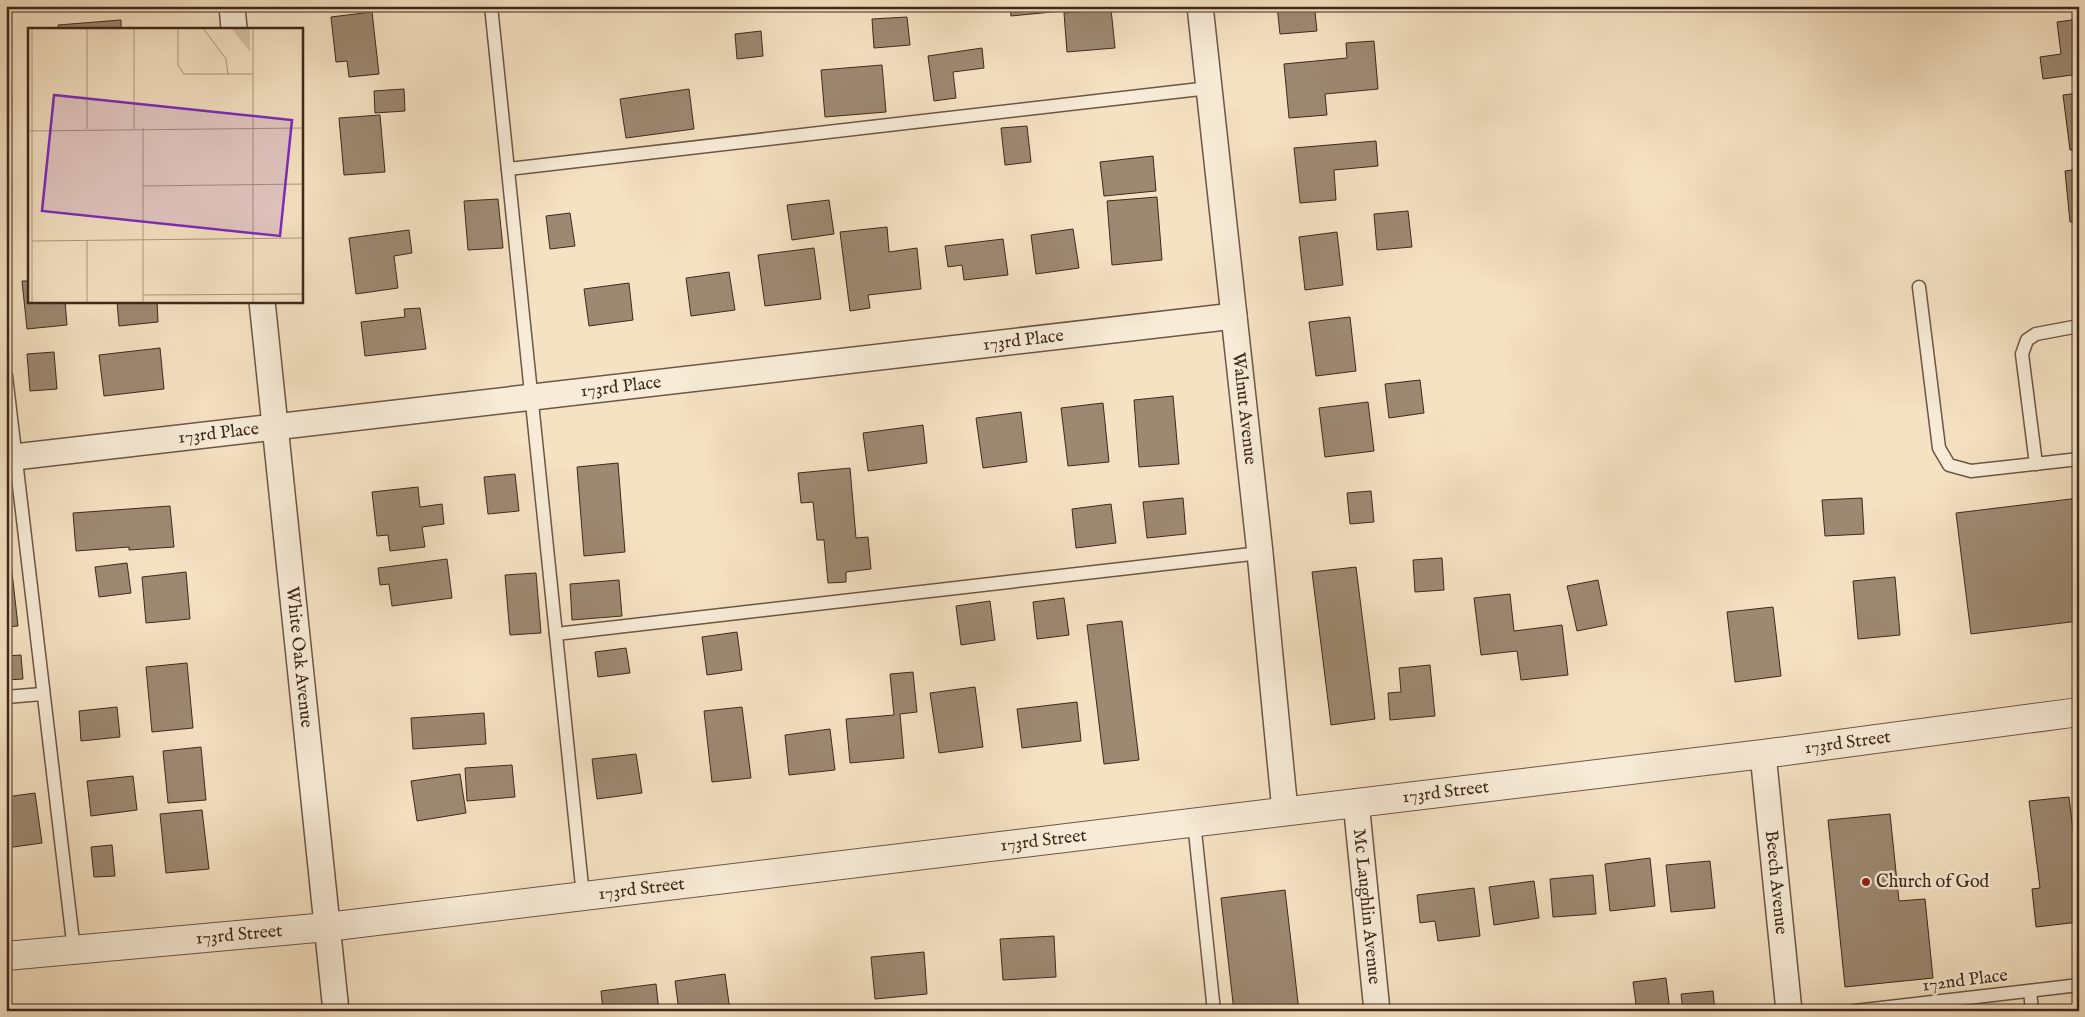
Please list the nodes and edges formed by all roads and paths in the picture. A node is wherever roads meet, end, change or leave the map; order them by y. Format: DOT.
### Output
graph roads {
  1 [pos="232,6"];
  2 [pos="492,6"];
  3 [pos="1200,6"];
  4 [pos="234,28"];
  5 [pos="1208,88"];
  6 [pos="508,169"];
  7 [pos="1919,287"];
  8 [pos="262,302"];
  9 [pos="1234,316"];
  10 [pos="2079,326"];
  11 [pos="6,376"];
  12 [pos="532,399"];
  13 [pos="276,428"];
  14 [pos="11,458"];
  15 [pos="2079,458"];
  16 [pos="2036,464"];
  17 [pos="1260,553"];
  18 [pos="556,634"];
  19 [pos="42,694"];
  20 [pos="6,697"];
  21 [pos="2079,712"];
  22 [pos="1763,754"];
  23 [pos="1356,802"];
  24 [pos="1285,811"];
  25 [pos="1194,822"];
  26 [pos="583,896"];
  27 [pos="327,927"];
  28 [pos="74,950"];
  29 [pos="6,956"];
  30 [pos="2079,985"];
  31 [pos="2030,991"];
  32 [pos="336,1011"];
  33 [pos="1214,1011"];
  34 [pos="1377,1011"];
  35 [pos="1789,1011"];
  36 [pos="1855,1011"];
  37 [pos="2032,1011"];
  1 -- 4 [label="street"];
  2 -- 6 [label="lane"];
  3 -- 5 [label="street, Walnut Avenue"];
  5 -- 6 [label="lane"];
  5 -- 9 [label="street, Walnut Avenue"];
  6 -- 12 [label="lane"];
  7 -- 16 [label="lane"];
  8 -- 13 [label="street, White Oak Avenue"];
  9 -- 12 [label="street, 173rd Place"];
  9 -- 17 [label="street, Walnut Avenue"];
  10 -- 16 [label="lane"];
  11 -- 14 [label="lane"];
  12 -- 13 [label="street, 173rd Place"];
  12 -- 18 [label="lane"];
  13 -- 14 [label="street, 173rd Place"];
  13 -- 27 [label="street, White Oak Avenue"];
  14 -- 19 [label="lane"];
  15 -- 16 [label="lane"];
  17 -- 18 [label="lane"];
  17 -- 24 [label="street, Walnut Avenue"];
  18 -- 26 [label="lane"];
  19 -- 20 [label="lane"];
  19 -- 28 [label="lane"];
  21 -- 22 [label="street, 173rd Street"];
  22 -- 23 [label="street, 173rd Street"];
  22 -- 35 [label="street, Beech Avenue"];
  23 -- 24 [label="street, 173rd Street"];
  23 -- 34 [label="street, Mc Laughlin Avenue"];
  24 -- 25 [label="street, 173rd Street"];
  25 -- 26 [label="street, 173rd Street"];
  25 -- 33 [label="lane"];
  26 -- 27 [label="street, 173rd Street"];
  27 -- 28 [label="street, 173rd Street"];
  27 -- 32 [label="street, White Oak Avenue"];
  28 -- 29 [label="street, 173rd Street"];
  30 -- 31 [label="lane, 172nd Place"];
  31 -- 36 [label="lane, 172nd Place"];
  31 -- 37 [label="lane"];
}
